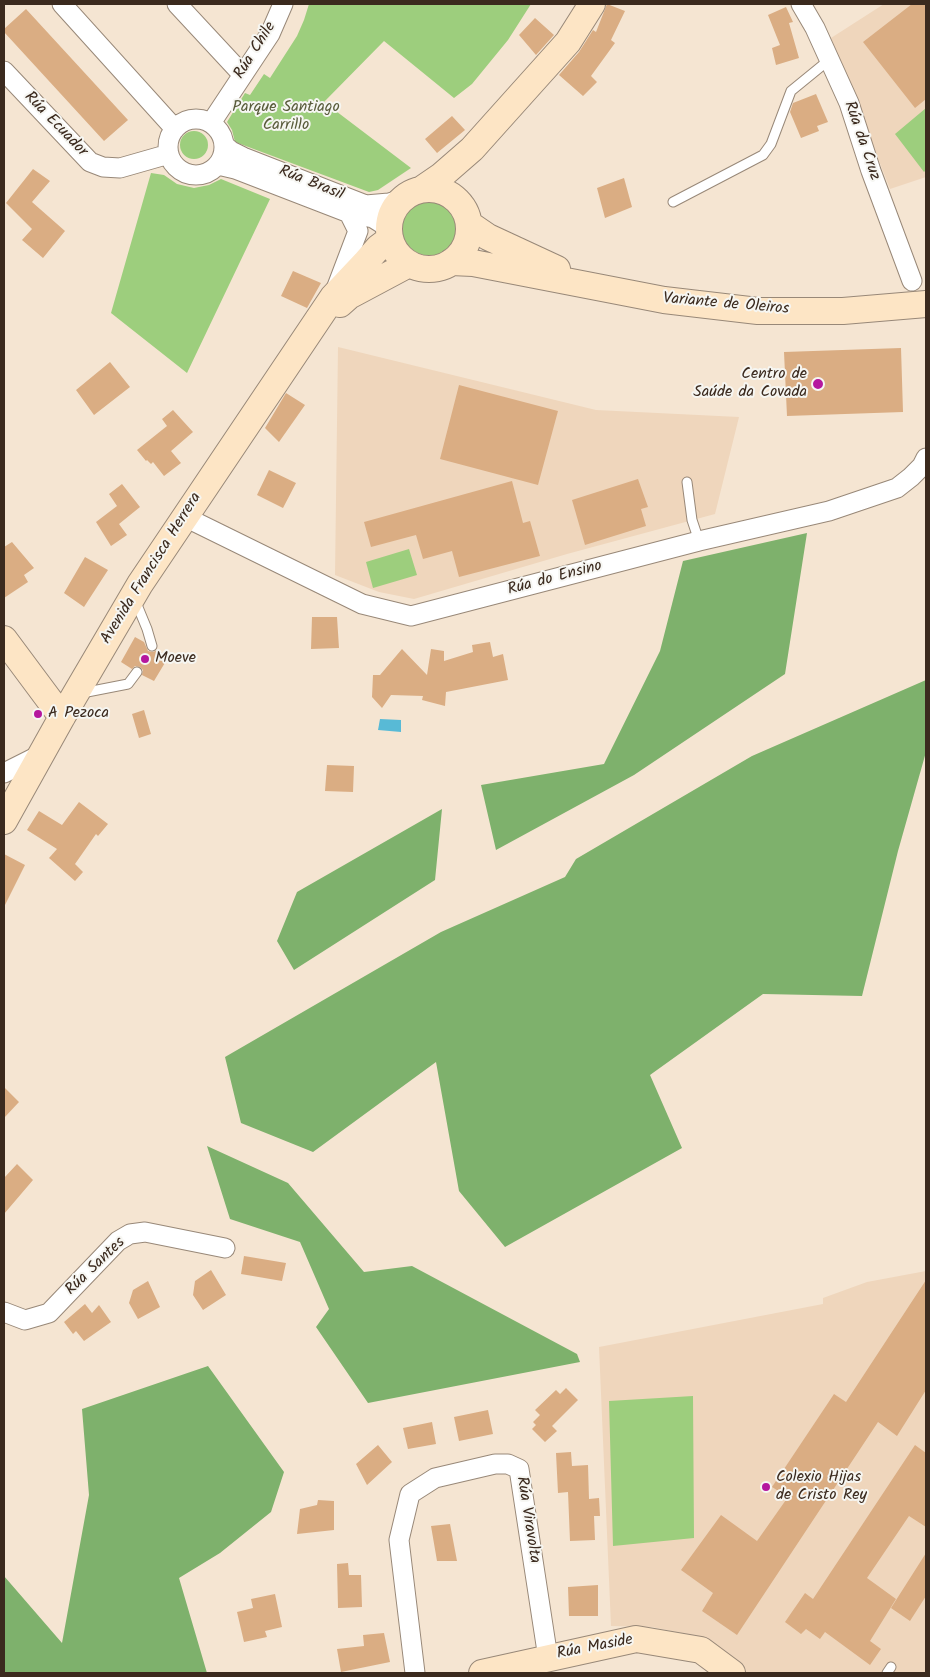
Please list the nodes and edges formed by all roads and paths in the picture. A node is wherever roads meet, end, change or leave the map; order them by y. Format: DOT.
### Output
graph roads {
  1 [pos="62,4"];
  2 [pos="177,4"];
  3 [pos="283,4"];
  4 [pos="592,4"];
  5 [pos="801,4"];
  6 [pos="829,60"];
  7 [pos="4,72"];
  8 [pos="242,74"];
  9 [pos="211,123"];
  10 [pos="175,129"];
  11 [pos="224,145"];
  12 [pos="472,149"];
  13 [pos="169,154"];
  14 [pos="218,164"];
  15 [pos="412,194"];
  16 [pos="673,202"];
  17 [pos="349,214"];
  18 [pos="465,214"];
  19 [pos="389,233"];
  20 [pos="451,262"];
  21 [pos="409,264"];
  22 [pos="912,281"];
  23 [pos="587,284"];
  24 [pos="333,297"];
  25 [pos="926,304"];
  26 [pos="312,326"];
  27 [pos="926,458"];
  28 [pos="687,482"];
  29 [pos="185,517"];
  30 [pos="699,541"];
  31 [pos="133,596"];
  32 [pos="4,639"];
  33 [pos="152,646"];
  34 [pos="137,672"];
  35 [pos="74,694"];
  36 [pos="62,716"];
  37 [pos="40,755"];
  38 [pos="4,773"];
  39 [pos="4,821"];
  40 [pos="225,1248"];
  41 [pos="4,1312"];
  42 [pos="548,1658"];
  43 [pos="497,1672"];
  44 [pos="415,1673"];
  45 [pos="732,1673"];
  1 -- 10 [label="street"];
  2 -- 8 [label="street"];
  3 -- 8 [label="street, Rúa Chile"];
  4 -- 12 [label="street"];
  5 -- 6 [label="street, Rúa da Cruz"];
  6 -- 16 [label="lane"];
  6 -- 22 [label="street, Rúa da Cruz"];
  7 -- 13 [label="street, Rúa Ecuador"];
  8 -- 9 [label="street, Rúa Chile"];
  9 -- 10 [label="street"];
  9 -- 11 [label="street"];
  10 -- 13 [label="street"];
  11 -- 14 [label="street"];
  11 -- 15 [label="street, Rúa Brasil"];
  12 -- 15 [label="street"];
  12 -- 18 [label="street"];
  13 -- 14 [label="street"];
  14 -- 17 [label="street, Rúa Brasil"];
  15 -- 18 [label="street"];
  15 -- 19 [label="street"];
  17 -- 19 [label="street, Rúa Brasil"];
  17 -- 24 [label="street, Avenida Francisca Herrera"];
  18 -- 20 [label="street"];
  18 -- 23 [label="street, Variante de Oleiros"];
  19 -- 21 [label="street"];
  19 -- 24 [label="street, Avenida Francisca Herrera"];
  20 -- 21 [label="street"];
  20 -- 23 [label="street, Variante de Oleiros"];
  21 -- 26 [label="street, Avenida Francisca Herrera"];
  23 -- 25 [label="street, Variante de Oleiros"];
  24 -- 26 [label="street, Avenida Francisca Herrera"];
  26 -- 29 [label="street, Avenida Francisca Herrera"];
  27 -- 30 [label="street, Rúa do Ensino"];
  28 -- 30 [label="lane"];
  29 -- 30 [label="street, Rúa do Ensino"];
  29 -- 31 [label="street, Avenida Francisca Herrera"];
  31 -- 33 [label="lane"];
  31 -- 35 [label="street, Avenida Francisca Herrera"];
  32 -- 36 [label="street"];
  34 -- 35 [label="lane"];
  35 -- 36 [label="street, Avenida Francisca Herrera"];
  36 -- 37 [label="street, Avenida Francisca Herrera"];
  37 -- 38 [label="street"];
  37 -- 39 [label="street, Avenida Francisca Herrera"];
  40 -- 41 [label="street, Rúa Santes"];
  42 -- 43 [label="street, Rúa Maside"];
  42 -- 44 [label="street, Rúa Viravolta"];
  42 -- 45 [label="street, Rúa Maside"];
}
